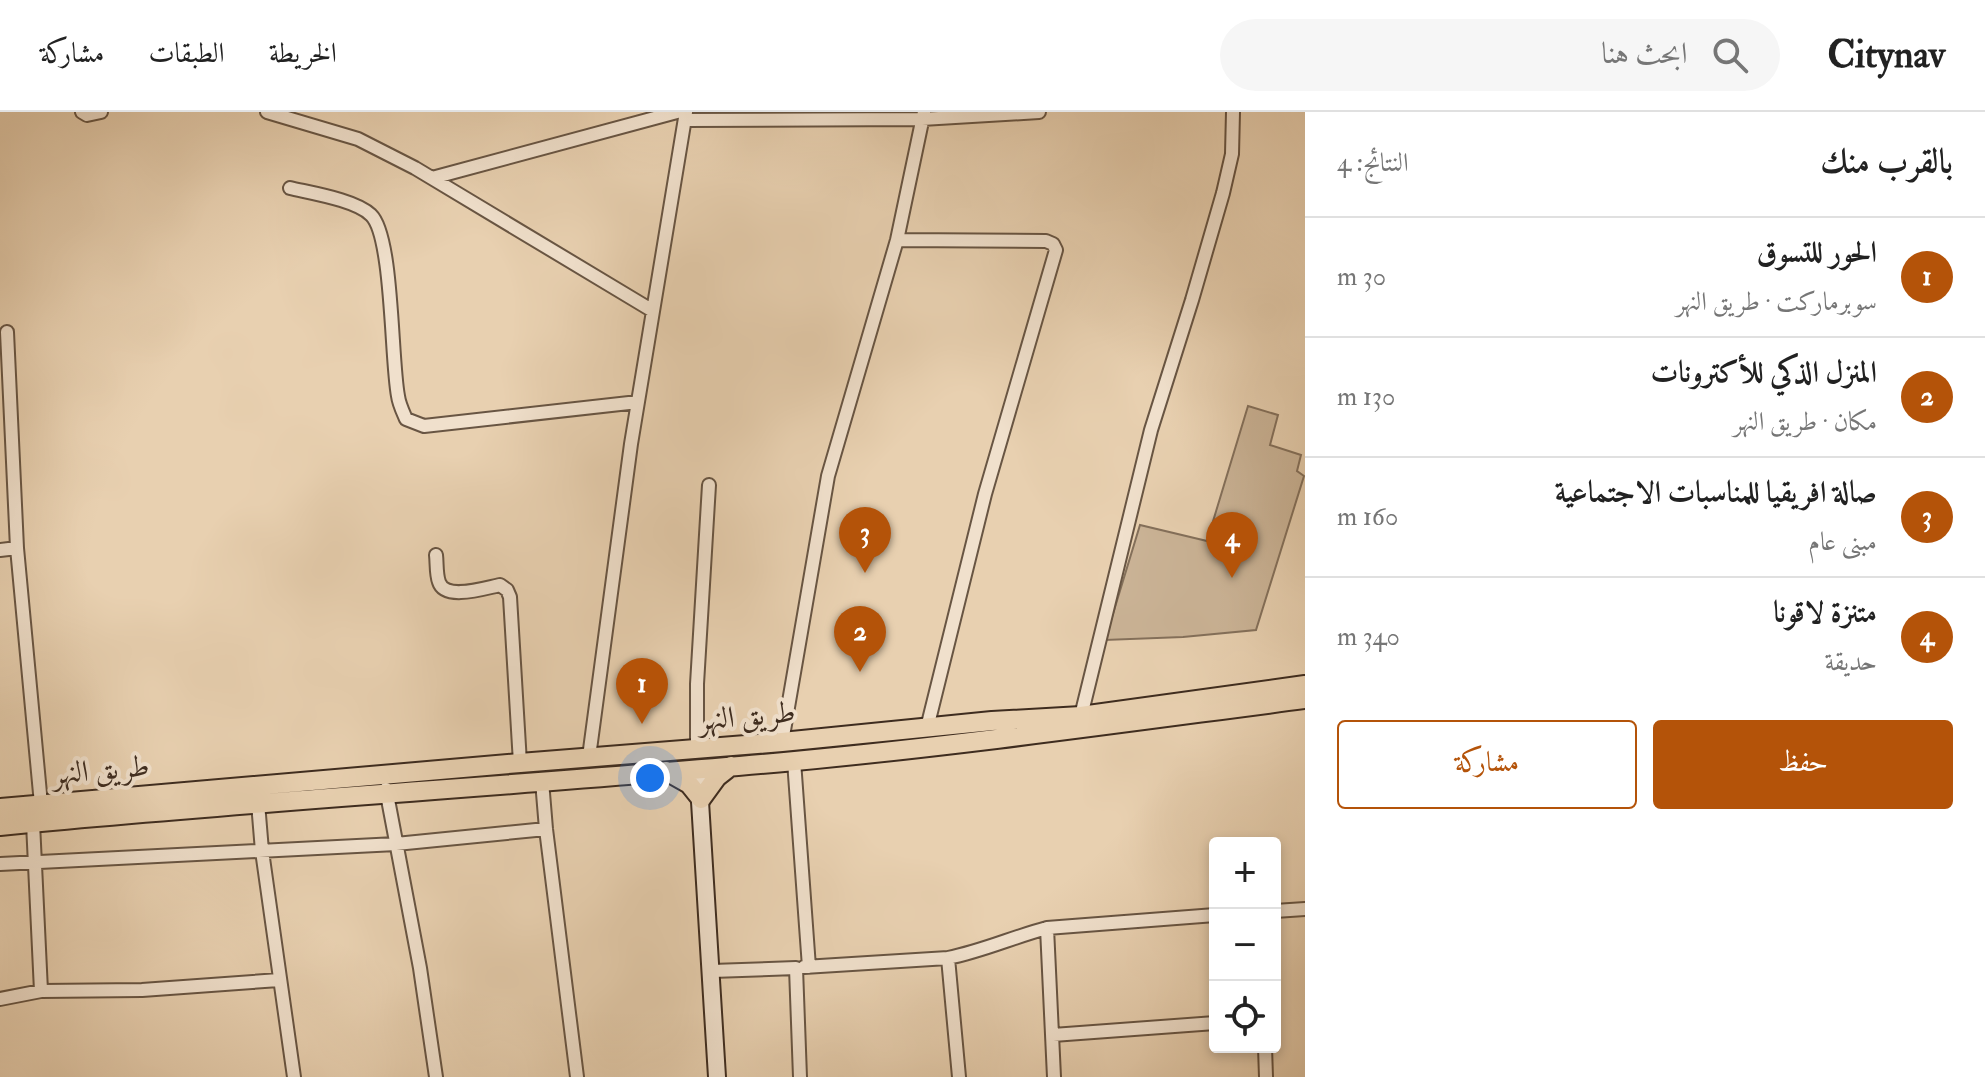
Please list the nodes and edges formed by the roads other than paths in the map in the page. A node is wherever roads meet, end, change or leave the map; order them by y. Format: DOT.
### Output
graph roads {
  1 [pos="82,112"];
  2 [pos="101,112"];
  3 [pos="267,112"];
  4 [pos="1039,112"];
  5 [pos="1233,112"];
  6 [pos="683,115"];
  7 [pos="923,116"];
  8 [pos="432,178"];
  9 [pos="290,188"];
  10 [pos="897,240"];
  11 [pos="653,311"];
  12 [pos="7,332"];
  13 [pos="638,402"];
  14 [pos="709,485"];
  15 [pos="17,548"];
  16 [pos="0,550"];
  17 [pos="436,555"];
  18 [pos="1305,685"];
  19 [pos="1305,699"];
  20 [pos="1084,722"];
  21 [pos="927,728"];
  22 [pos="782,742"];
  23 [pos="697,748"];
  24 [pos="589,757"];
  25 [pos="794,761"];
  26 [pos="520,763"];
  27 [pos="731,766"];
  28 [pos="698,769"];
  29 [pos="666,771"];
  30 [pos="542,781"];
  31 [pos="385,784"];
  32 [pos="701,799"];
  33 [pos="258,803"];
  34 [pos="41,804"];
  35 [pos="0,808"];
  36 [pos="33,823"];
  37 [pos="0,826"];
  38 [pos="546,829"];
  39 [pos="396,844"];
  40 [pos="262,851"];
  41 [pos="34,861"];
  42 [pos="0,864"];
  43 [pos="1305,909"];
  44 [pos="1281,911"];
  45 [pos="1209,915"];
  46 [pos="1047,928"];
  47 [pos="948,958"];
  48 [pos="803,967"];
  49 [pos="712,971"];
  50 [pos="279,980"];
  51 [pos="41,991"];
  52 [pos="0,999"];
  53 [pos="1209,1023"];
  54 [pos="1053,1035"];
  55 [pos="1265,1053"];
  56 [pos="294,1077"];
  57 [pos="436,1077"];
  58 [pos="577,1077"];
  59 [pos="717,1077"];
  60 [pos="800,1077"];
  61 [pos="959,1077"];
  62 [pos="1054,1077"];
  63 [pos="1266,1077"];
  1 -- 2 [label="street"];
  3 -- 8 [label="street"];
  4 -- 7 [label="street"];
  5 -- 20 [label="street"];
  6 -- 7 [label="street"];
  6 -- 8 [label="street"];
  6 -- 11 [label="street"];
  7 -- 10 [label="street"];
  8 -- 11 [label="street"];
  9 -- 13 [label="street"];
  10 -- 21 [label="street"];
  10 -- 22 [label="street"];
  11 -- 13 [label="street"];
  12 -- 15 [label="street"];
  13 -- 24 [label="street"];
  14 -- 23 [label="street"];
  15 -- 16 [label="street"];
  15 -- 34 [label="street"];
  17 -- 26 [label="street"];
  18 -- 20 [label="main road, طريق النهر"];
  19 -- 20 [label="main road"];
  20 -- 21 [label="main road, طريق النهر"];
  20 -- 25 [label="main road, طريق النهر"];
  21 -- 22 [label="main road, طريق النهر"];
  22 -- 23 [label="main road, طريق النهر"];
  23 -- 24 [label="main road, طريق النهر"];
  24 -- 26 [label="main road, طريق النهر"];
  25 -- 27 [label="main road, طريق النهر"];
  25 -- 48 [label="street"];
  26 -- 31 [label="main road, طريق النهر"];
  27 -- 28 [label="main road, طريق النهر"];
  27 -- 32 [label="main road"];
  28 -- 29 [label="main road, طريق النهر"];
  28 -- 32 [label="main road"];
  29 -- 30 [label="main road, طريق النهر"];
  29 -- 32 [label="main road"];
  30 -- 31 [label="main road, طريق النهر"];
  30 -- 38 [label="street"];
  31 -- 33 [label="main road, طريق النهر"];
  31 -- 34 [label="main road, طريق النهر"];
  31 -- 39 [label="street"];
  32 -- 49 [label="main road"];
  33 -- 36 [label="main road, طريق النهر"];
  33 -- 40 [label="street"];
  34 -- 35 [label="main road, طريق النهر"];
  36 -- 37 [label="main road, طريق النهر"];
  36 -- 41 [label="street"];
  38 -- 39 [label="street"];
  38 -- 58 [label="street"];
  39 -- 40 [label="street"];
  39 -- 57 [label="street"];
  40 -- 41 [label="street"];
  40 -- 50 [label="street"];
  41 -- 42 [label="street"];
  41 -- 51 [label="street"];
  43 -- 44 [label="street"];
  45 -- 46 [label="street"];
  46 -- 47 [label="street"];
  46 -- 54 [label="street"];
  47 -- 48 [label="street"];
  47 -- 61 [label="street"];
  48 -- 49 [label="street"];
  48 -- 60 [label="street"];
  49 -- 59 [label="main road"];
  50 -- 51 [label="street"];
  50 -- 56 [label="street"];
  51 -- 52 [label="street"];
  53 -- 54 [label="street"];
  54 -- 62 [label="street"];
  55 -- 63 [label="street"];
}
